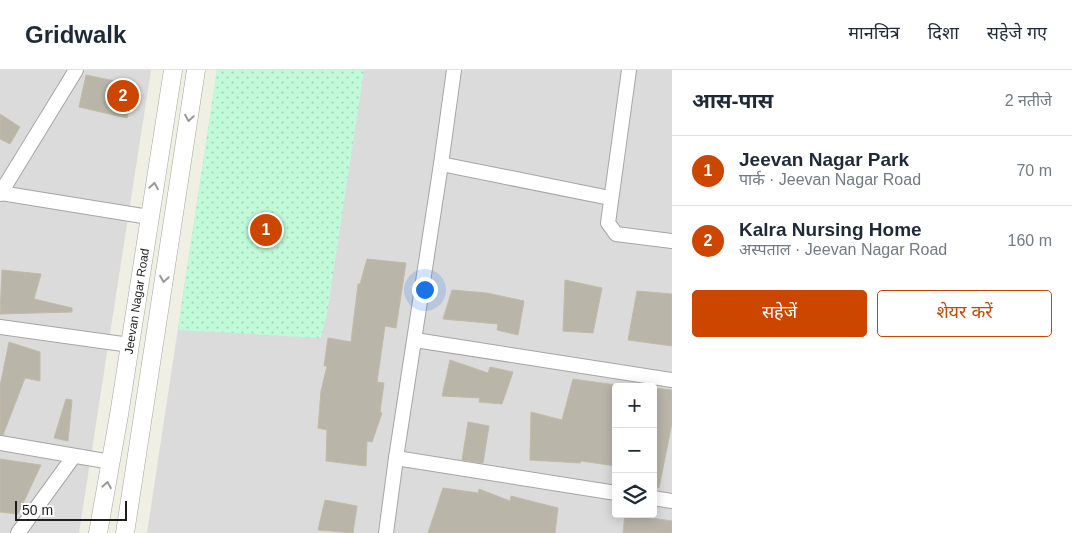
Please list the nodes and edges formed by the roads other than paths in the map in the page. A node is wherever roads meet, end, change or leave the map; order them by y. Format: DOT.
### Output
graph roads {
  1 [pos="76,70"];
  2 [pos="173,70"];
  3 [pos="196,70"];
  4 [pos="454,70"];
  5 [pos="629,70"];
  6 [pos="442,164"];
  7 [pos="0,194"];
  8 [pos="610,198"];
  9 [pos="149,216"];
  10 [pos="672,241"];
  11 [pos="0,327"];
  12 [pos="415,340"];
  13 [pos="130,345"];
  14 [pos="672,380"];
  15 [pos="0,443"];
  16 [pos="74,456"];
  17 [pos="396,458"];
  18 [pos="111,462"];
  19 [pos="612,492"];
  20 [pos="657,499"];
  21 [pos="672,501"];
  22 [pos="18,533"];
  23 [pos="98,533"];
  24 [pos="125,533"];
  25 [pos="386,533"];
  1 -- 7 [label="street"];
  9 -- 2 [label="street, Jeevan Nagar Road, one-way"];
  3 -- 24 [label="street, Jeevan Nagar Road, one-way"];
  4 -- 6 [label="street"];
  5 -- 8 [label="street"];
  6 -- 8 [label="street"];
  6 -- 12 [label="street"];
  7 -- 9 [label="street"];
  8 -- 10 [label="street"];
  9 -- 13 [label="street, Jeevan Nagar Road"];
  11 -- 13 [label="street"];
  12 -- 14 [label="street"];
  12 -- 17 [label="street"];
  13 -- 18 [label="street, Jeevan Nagar Road"];
  15 -- 16 [label="street"];
  16 -- 18 [label="street"];
  16 -- 22 [label="street"];
  17 -- 19 [label="street"];
  17 -- 25 [label="street"];
  23 -- 18 [label="street, Jeevan Nagar Road, one-way"];
  20 -- 21 [label="street"];
}
